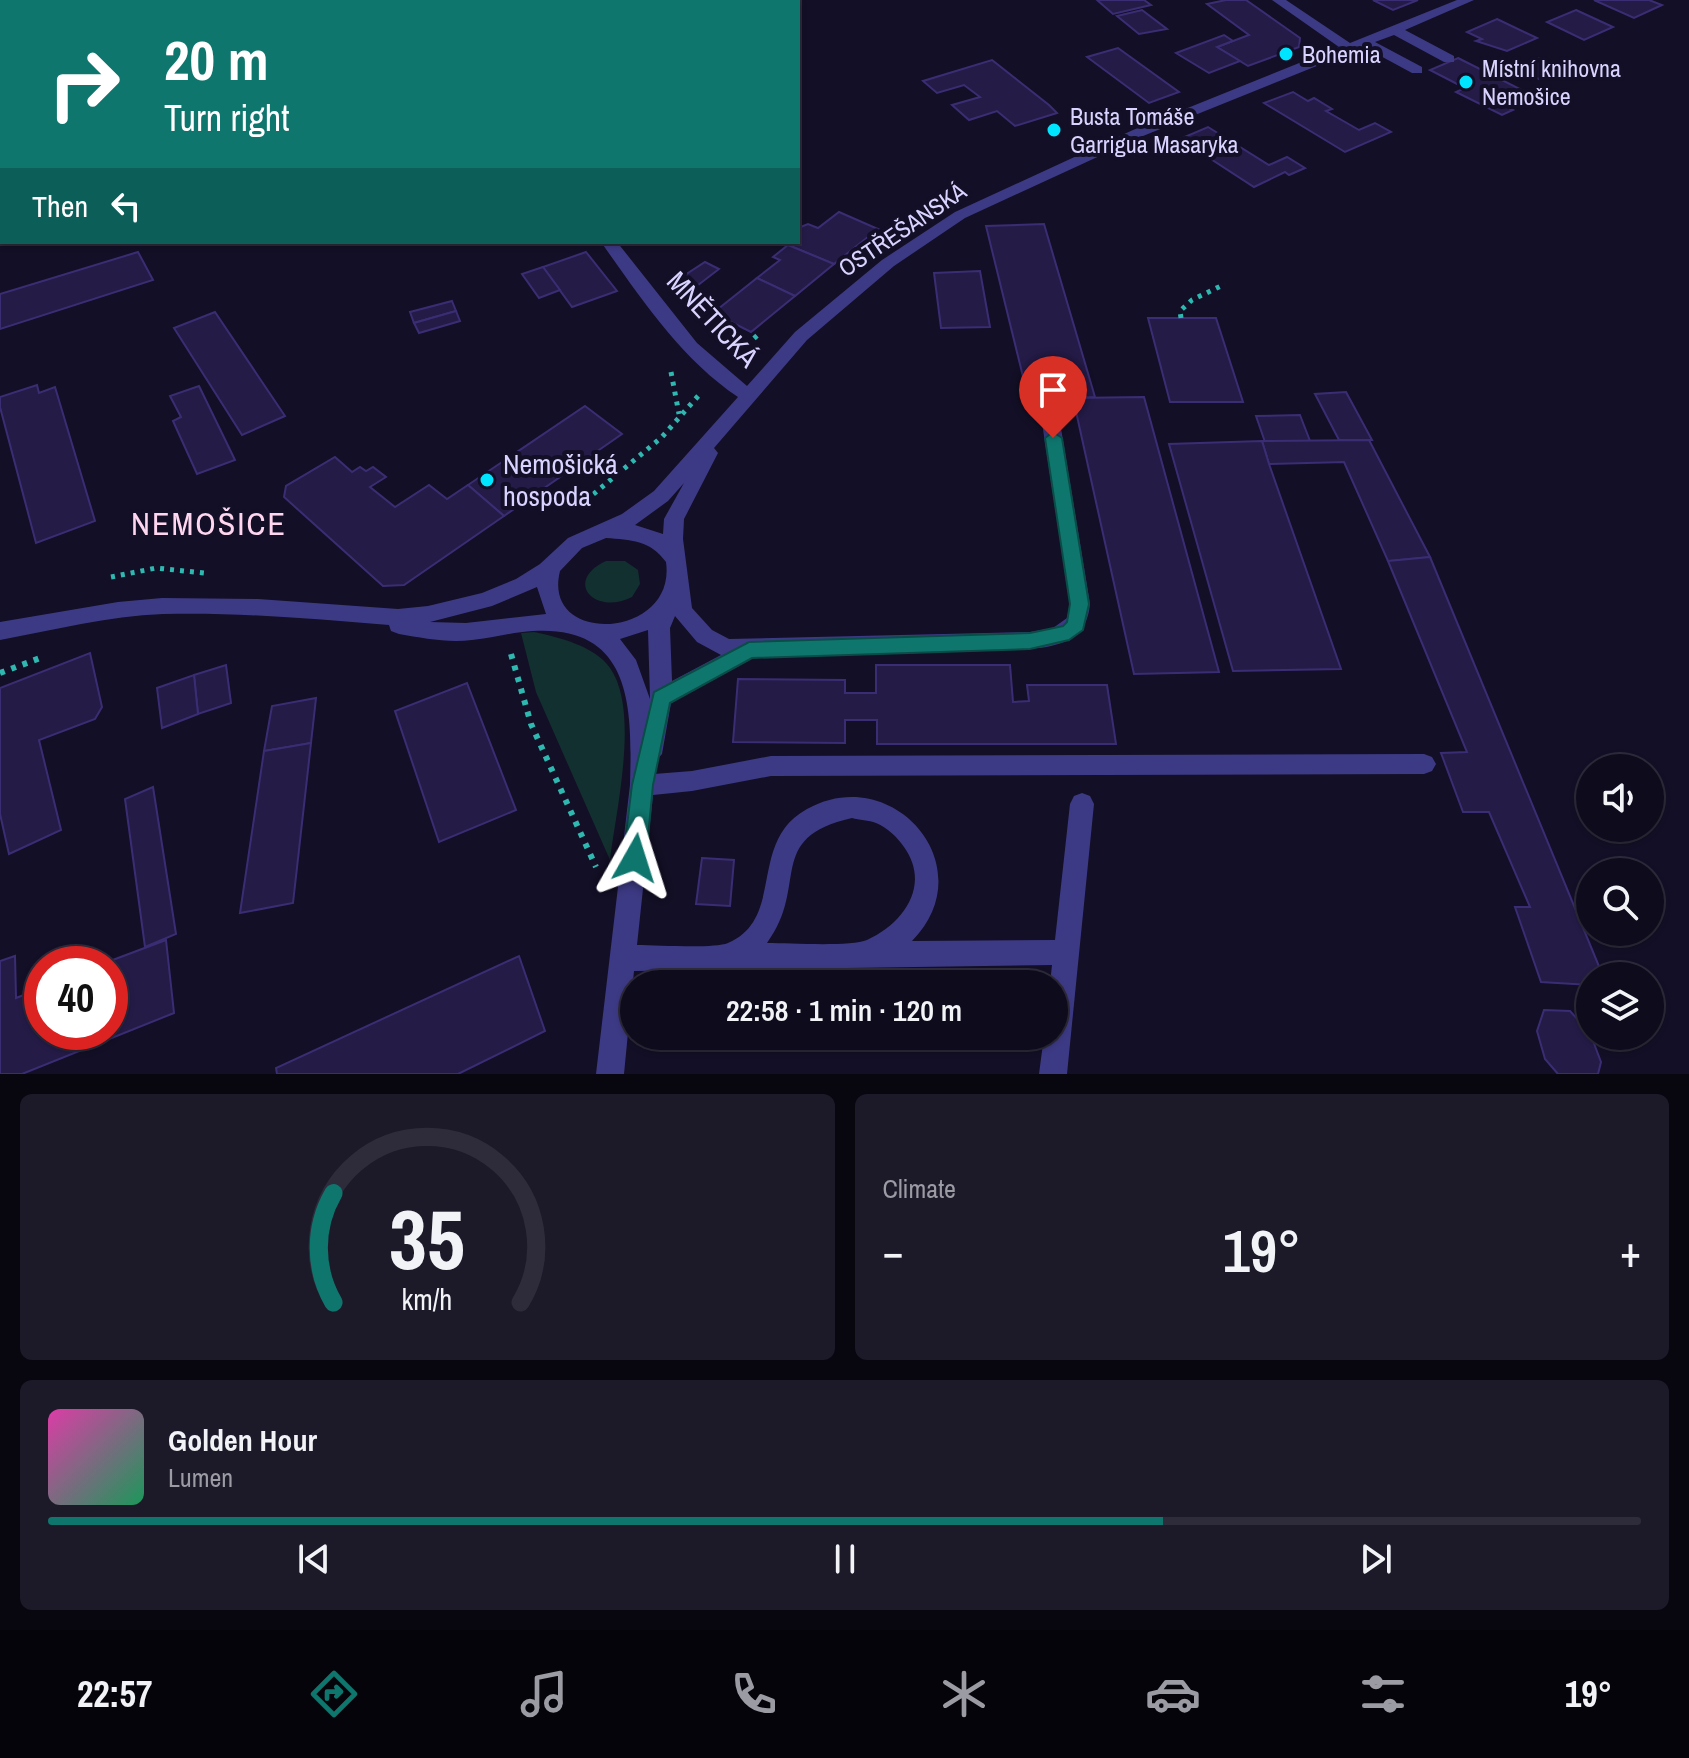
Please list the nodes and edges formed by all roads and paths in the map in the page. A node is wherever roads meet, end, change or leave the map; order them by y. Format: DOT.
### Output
graph roads {
  1 [pos="1278,0"];
  2 [pos="1468,0"];
  3 [pos="1393,29"];
  4 [pos="1356,44"];
  5 [pos="1449,59"];
  6 [pos="1417,70"];
  7 [pos="611,244"];
  8 [pos="1225,284"];
  9 [pos="1181,318"];
  10 [pos="748,395"];
  11 [pos="1049,410"];
  12 [pos="727,421"];
  13 [pos="566,516"];
  14 [pos="592,535"];
  15 [pos="676,561"];
  16 [pos="555,562"];
  17 [pos="220,575"];
  18 [pos="109,577"];
  19 [pos="675,592"];
  20 [pos="339,615"];
  21 [pos="506,626"];
  22 [pos="586,630"];
  23 [pos="0,631"];
  24 [pos="749,650"];
  25 [pos="661,698"];
  26 [pos="1424,764"];
  27 [pos="642,785"];
  28 [pos="1082,804"];
  29 [pos="632,883"];
  30 [pos="1067,952"];
  31 [pos="866,954"];
  32 [pos="731,956"];
  33 [pos="624,958"];
  34 [pos="610,1074"];
  35 [pos="1053,1074"];
  1 -- 4 [label="street"];
  2 -- 3 [label="street, OSTŘEŠANSKÁ"];
  3 -- 4 [label="street, OSTŘEŠANSKÁ"];
  3 -- 5 [label="street"];
  4 -- 6 [label="street"];
  4 -- 10 [label="street, OSTŘEŠANSKÁ"];
  7 -- 10 [label="street, MNĚTICKÁ"];
  8 -- 9 [label="path"];
  10 -- 12 [label="street, OSTŘEŠANSKÁ"];
  10 -- 13 [label="path"];
  11 -- 24 [label="street"];
  12 -- 14 [label="street"];
  12 -- 15 [label="street"];
  14 -- 15 [label="street"];
  14 -- 16 [label="street"];
  15 -- 19 [label="street"];
  16 -- 20 [label="street"];
  16 -- 22 [label="street"];
  17 -- 18 [label="path"];
  19 -- 22 [label="street"];
  19 -- 24 [label="street"];
  19 -- 25 [label="street"];
  20 -- 21 [label="street"];
  20 -- 23 [label="street"];
  21 -- 22 [label="street"];
  21 -- 29 [label="path"];
  22 -- 27 [label="street"];
  24 -- 25 [label="street"];
  25 -- 27 [label="street"];
  26 -- 27 [label="street"];
  27 -- 29 [label="street"];
  28 -- 30 [label="street"];
  29 -- 33 [label="street"];
  30 -- 31 [label="street"];
  30 -- 35 [label="street"];
  31 -- 32 [label="street"];
  31 -- 32 [label="street"];
  32 -- 33 [label="street"];
  33 -- 34 [label="street"];
}
